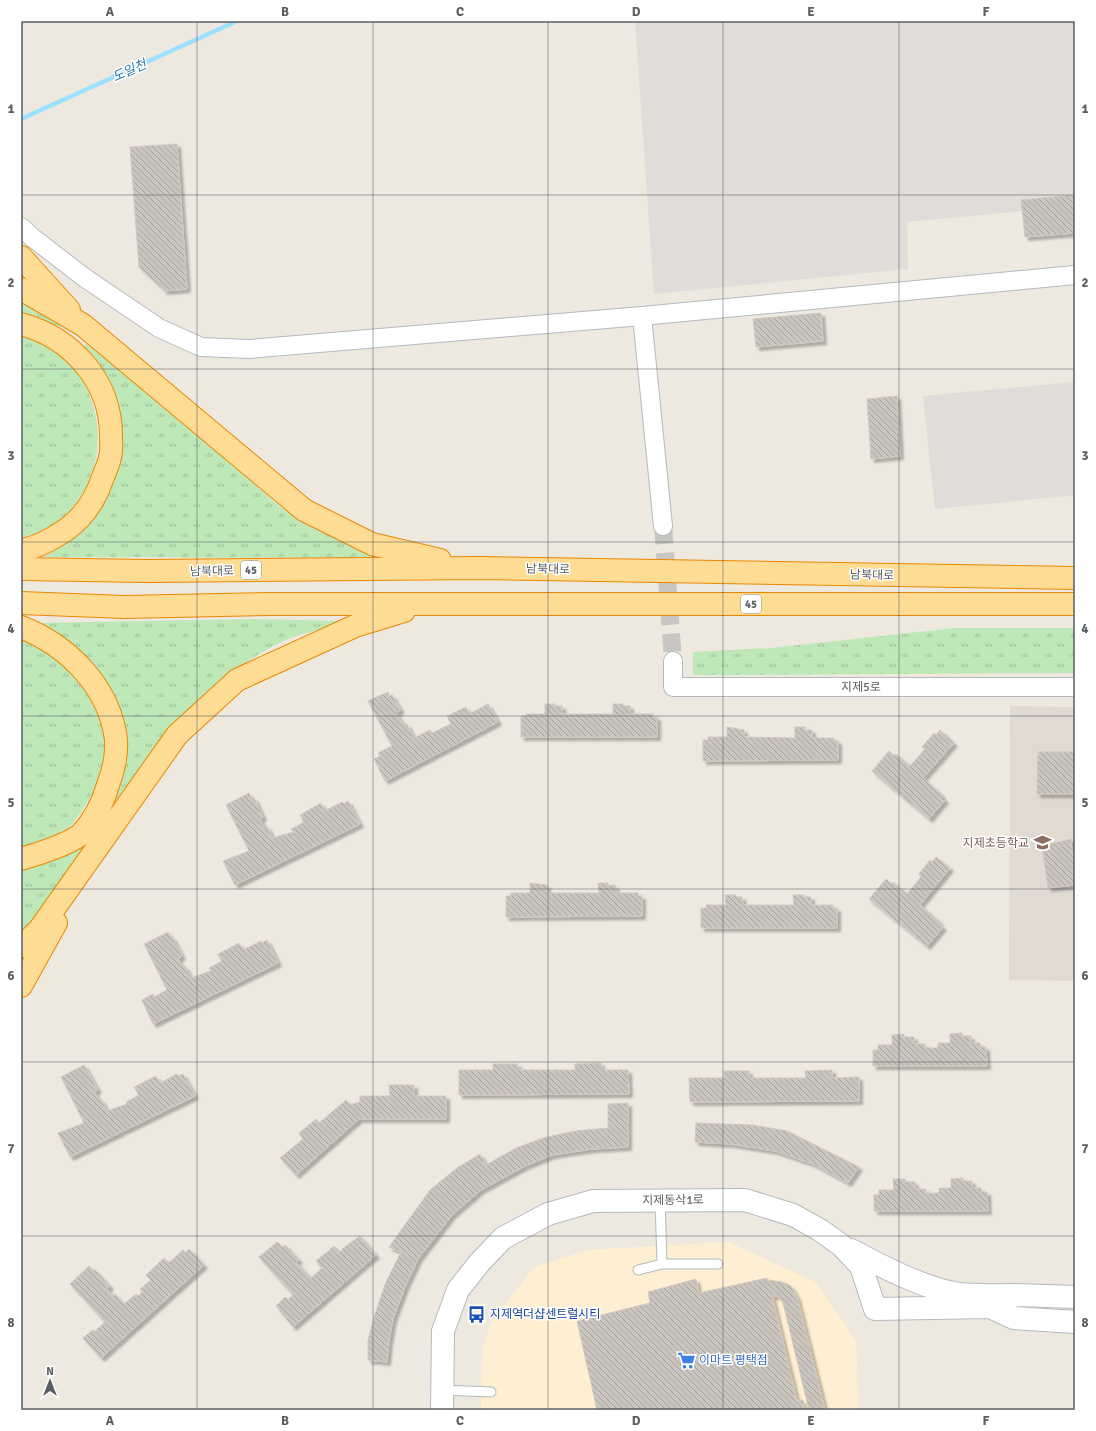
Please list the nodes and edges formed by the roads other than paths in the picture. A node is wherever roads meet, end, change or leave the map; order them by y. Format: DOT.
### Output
graph roads {
  1 [pos="21,227"];
  2 [pos="21,257"];
  3 [pos="1075,275"];
  4 [pos="21,289"];
  5 [pos="642,316"];
  6 [pos="21,324"];
  7 [pos="83,325"];
  8 [pos="663,526"];
  9 [pos="21,550"];
  10 [pos="480,568"];
  11 [pos="21,569"];
  12 [pos="1075,578"];
  13 [pos="21,603"];
  14 [pos="428,604"];
  15 [pos="1075,604"];
  16 [pos="21,627"];
  17 [pos="673,661"];
  18 [pos="1075,686"];
  19 [pos="100,845"];
  20 [pos="21,859"];
  21 [pos="21,947"];
  22 [pos="21,986"];
  23 [pos="660,1200"];
  24 [pos="841,1245"];
  25 [pos="662,1264"];
  26 [pos="718,1264"];
  27 [pos="638,1270"];
  28 [pos="1014,1295"];
  29 [pos="1075,1297"];
  30 [pos="990,1307"];
  31 [pos="1075,1322"];
  32 [pos="491,1392"];
  33 [pos="442,1400"];
  1 -- 5 [label="street"];
  2 -- 7 [label="highway"];
  3 -- 5 [label="street"];
  4 -- 7 [label="highway"];
  5 -- 8 [label="street"];
  6 -- 9 [label="highway"];
  7 -- 10 [label="highway"];
  10 -- 11 [label="highway, 남북대로 / 45"];
  10 -- 12 [label="highway, 남북대로 / 45"];
  13 -- 14 [label="highway, 45"];
  14 -- 15 [label="highway, 45"];
  14 -- 19 [label="highway"];
  16 -- 20 [label="highway"];
  17 -- 18 [label="street, 지제5로"];
  19 -- 21 [label="highway"];
  19 -- 22 [label="highway"];
  23 -- 24 [label="street, 지제동삭1로"];
  23 -- 25 [label="lane"];
  23 -- 33 [label="street, 지제동삭1로"];
  24 -- 28 [label="street"];
  24 -- 30 [label="street, 지제동삭1로"];
  25 -- 26 [label="lane"];
  25 -- 27 [label="lane"];
  28 -- 29 [label="street, 지제동삭1로"];
  28 -- 30 [label="street, 지제동삭1로"];
  30 -- 31 [label="street, 지제동삭1로"];
  32 -- 33 [label="lane"];
}
